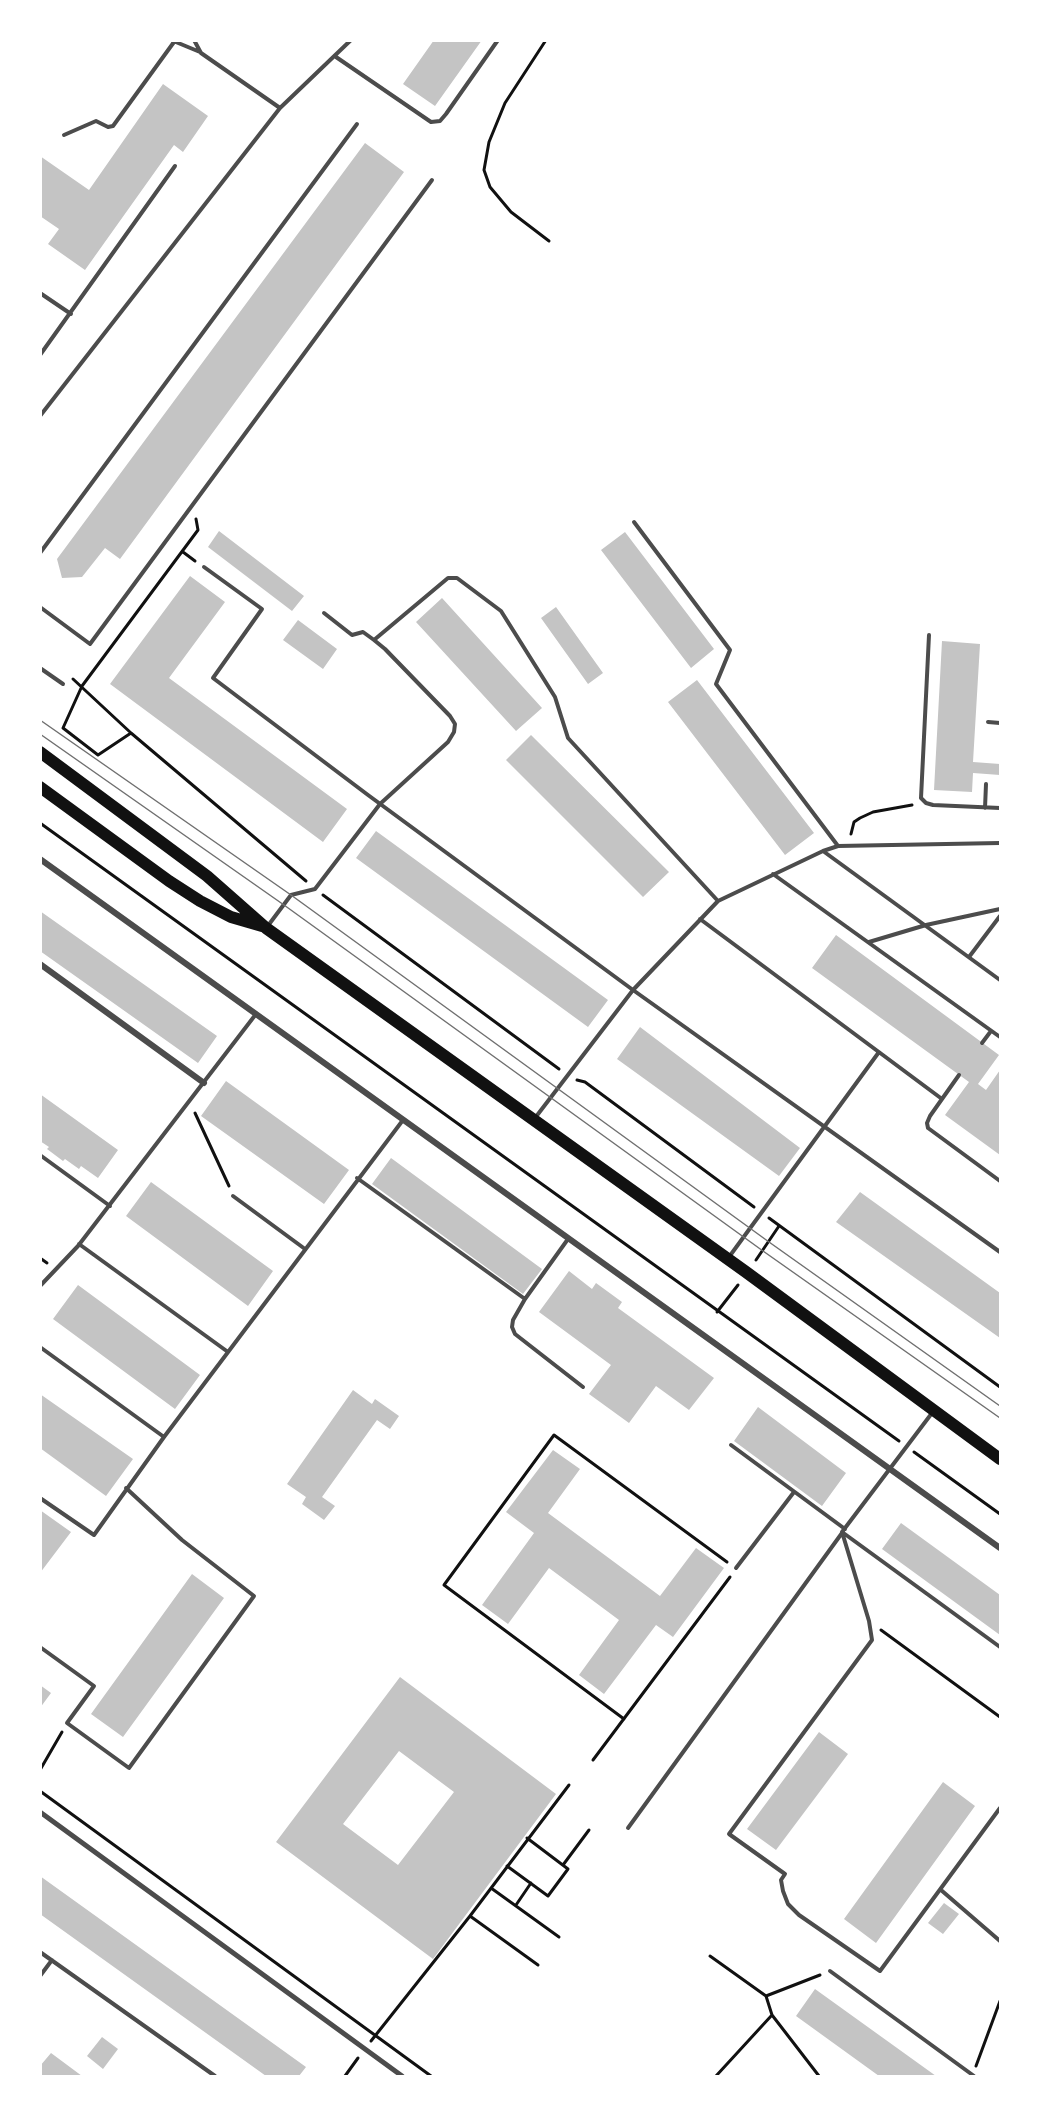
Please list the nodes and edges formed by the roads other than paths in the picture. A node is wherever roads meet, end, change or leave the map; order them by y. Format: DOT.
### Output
graph roads {
  1 [pos="194,40"];
  2 [pos="351,40"];
  3 [pos="498,40"];
  4 [pos="173,41"];
  5 [pos="201,53"];
  6 [pos="336,57"];
  7 [pos="280,108"];
  8 [pos="357,124"];
  9 [pos="64,135"];
  10 [pos="175,166"];
  11 [pos="432,180"];
  12 [pos="40,293"];
  13 [pos="71,314"];
  14 [pos="40,355"];
  15 [pos="40,416"];
  16 [pos="634,522"];
  17 [pos="40,553"];
  18 [pos="204,567"];
  19 [pos="40,607"];
  20 [pos="324,613"];
  21 [pos="929,634"];
  22 [pos="374,640"];
  23 [pos="40,668"];
  24 [pos="63,684"];
  25 [pos="988,722"];
  26 [pos="1000,723"];
  27 [pos="40,752"];
  28 [pos="986,784"];
  29 [pos="40,787"];
  30 [pos="380,804"];
  31 [pos="985,808"];
  32 [pos="1000,808"];
  33 [pos="1000,843"];
  34 [pos="838,846"];
  35 [pos="823,850"];
  36 [pos="40,859"];
  37 [pos="773,874"];
  38 [pos="718,901"];
  39 [pos="1000,909"];
  40 [pos="1000,916"];
  41 [pos="700,919"];
  42 [pos="926,926"];
  43 [pos="266,928"];
  44 [pos="868,942"];
  45 [pos="969,957"];
  46 [pos="40,964"];
  47 [pos="1000,980"];
  48 [pos="633,990"];
  49 [pos="257,1013"];
  50 [pos="991,1031"];
  51 [pos="1000,1037"];
  52 [pos="982,1043"];
  53 [pos="879,1052"];
  54 [pos="959,1075"];
  55 [pos="204,1083"];
  56 [pos="942,1099"];
  57 [pos="403,1119"];
  58 [pos="534,1119"];
  59 [pos="824,1126"];
  60 [pos="40,1155"];
  61 [pos="357,1178"];
  62 [pos="1000,1181"];
  63 [pos="233,1196"];
  64 [pos="110,1206"];
  65 [pos="569,1238"];
  66 [pos="80,1244"];
  67 [pos="305,1249"];
  68 [pos="1000,1252"];
  69 [pos="727,1259"];
  70 [pos="40,1286"];
  71 [pos="525,1299"];
  72 [pos="40,1347"];
  73 [pos="228,1352"];
  74 [pos="583,1387"];
  75 [pos="934,1410"];
  76 [pos="164,1437"];
  77 [pos="731,1445"];
  78 [pos="1000,1460"];
  79 [pos="890,1468"];
  80 [pos="126,1488"];
  81 [pos="794,1492"];
  82 [pos="40,1498"];
  83 [pos="844,1531"];
  84 [pos="1000,1548"];
  85 [pos="736,1568"];
  86 [pos="40,1647"];
  87 [pos="1000,1647"];
  88 [pos="1000,1808"];
  89 [pos="40,1812"];
  90 [pos="628,1828"];
  91 [pos="941,1890"];
  92 [pos="1000,1941"];
  93 [pos="40,1952"];
  94 [pos="52,1960"];
  95 [pos="831,1971"];
  96 [pos="40,1976"];
  97 [pos="208,2071"];
  98 [pos="204,2076"];
  99 [pos="215,2076"];
  100 [pos="402,2076"];
  101 [pos="973,2076"];
  1 -- 5 [label="lane"];
  2 -- 6 [label="lane"];
  3 -- 6 [label="lane"];
  4 -- 5 [label="lane"];
  4 -- 9 [label="lane"];
  5 -- 7 [label="lane"];
  6 -- 7 [label="lane"];
  7 -- 15 [label="lane"];
  8 -- 17 [label="lane"];
  10 -- 13 [label="lane"];
  11 -- 19 [label="lane"];
  12 -- 13 [label="lane"];
  13 -- 14 [label="lane"];
  16 -- 34 [label="lane"];
  18 -- 30 [label="lane"];
  20 -- 22 [label="lane"];
  21 -- 31 [label="lane"];
  22 -- 30 [label="lane"];
  22 -- 38 [label="lane"];
  23 -- 24 [label="lane"];
  25 -- 26 [label="lane"];
  27 -- 43 [label="main road"];
  28 -- 31 [label="lane"];
  29 -- 43 [label="main road"];
  30 -- 43 [label="lane"];
  30 -- 48 [label="lane"];
  31 -- 32 [label="lane"];
  33 -- 34 [label="lane"];
  34 -- 35 [label="lane"];
  35 -- 37 [label="lane"];
  35 -- 42 [label="lane"];
  36 -- 49 [label="street"];
  37 -- 38 [label="lane"];
  37 -- 44 [label="lane"];
  38 -- 41 [label="lane"];
  39 -- 42 [label="lane"];
  40 -- 45 [label="lane"];
  41 -- 48 [label="lane"];
  41 -- 53 [label="lane"];
  42 -- 44 [label="lane"];
  42 -- 45 [label="lane"];
  43 -- 58 [label="main road"];
  44 -- 50 [label="lane"];
  45 -- 47 [label="lane"];
  46 -- 55 [label="street"];
  48 -- 58 [label="lane"];
  48 -- 59 [label="lane"];
  49 -- 55 [label="lane"];
  49 -- 57 [label="street"];
  50 -- 51 [label="lane"];
  50 -- 52 [label="lane"];
  53 -- 56 [label="lane"];
  53 -- 59 [label="lane"];
  54 -- 56 [label="lane"];
  55 -- 64 [label="lane"];
  56 -- 62 [label="lane"];
  57 -- 61 [label="lane"];
  57 -- 65 [label="street"];
  58 -- 69 [label="main road"];
  59 -- 68 [label="lane"];
  59 -- 69 [label="lane"];
  60 -- 64 [label="lane"];
  61 -- 67 [label="lane"];
  61 -- 71 [label="lane"];
  63 -- 67 [label="lane"];
  64 -- 66 [label="lane"];
  65 -- 71 [label="lane"];
  65 -- 79 [label="street"];
  66 -- 70 [label="lane"];
  66 -- 73 [label="lane"];
  67 -- 73 [label="lane"];
  69 -- 75 [label="main road"];
  71 -- 74 [label="lane"];
  72 -- 76 [label="lane"];
  73 -- 76 [label="lane"];
  75 -- 78 [label="main road"];
  75 -- 79 [label="lane"];
  76 -- 80 [label="lane"];
  77 -- 81 [label="lane"];
  79 -- 83 [label="lane"];
  79 -- 84 [label="street"];
  80 -- 82 [label="lane"];
  80 -- 86 [label="lane"];
  81 -- 83 [label="lane"];
  81 -- 85 [label="lane"];
  83 -- 87 [label="lane"];
  83 -- 90 [label="lane"];
  83 -- 91 [label="lane"];
  88 -- 91 [label="lane"];
  89 -- 100 [label="street"];
  91 -- 92 [label="lane"];
  93 -- 94 [label="lane"];
  94 -- 96 [label="lane"];
  94 -- 97 [label="lane"];
  95 -- 101 [label="lane"];
  97 -- 98 [label="lane"];
  97 -- 99 [label="lane"];
}
